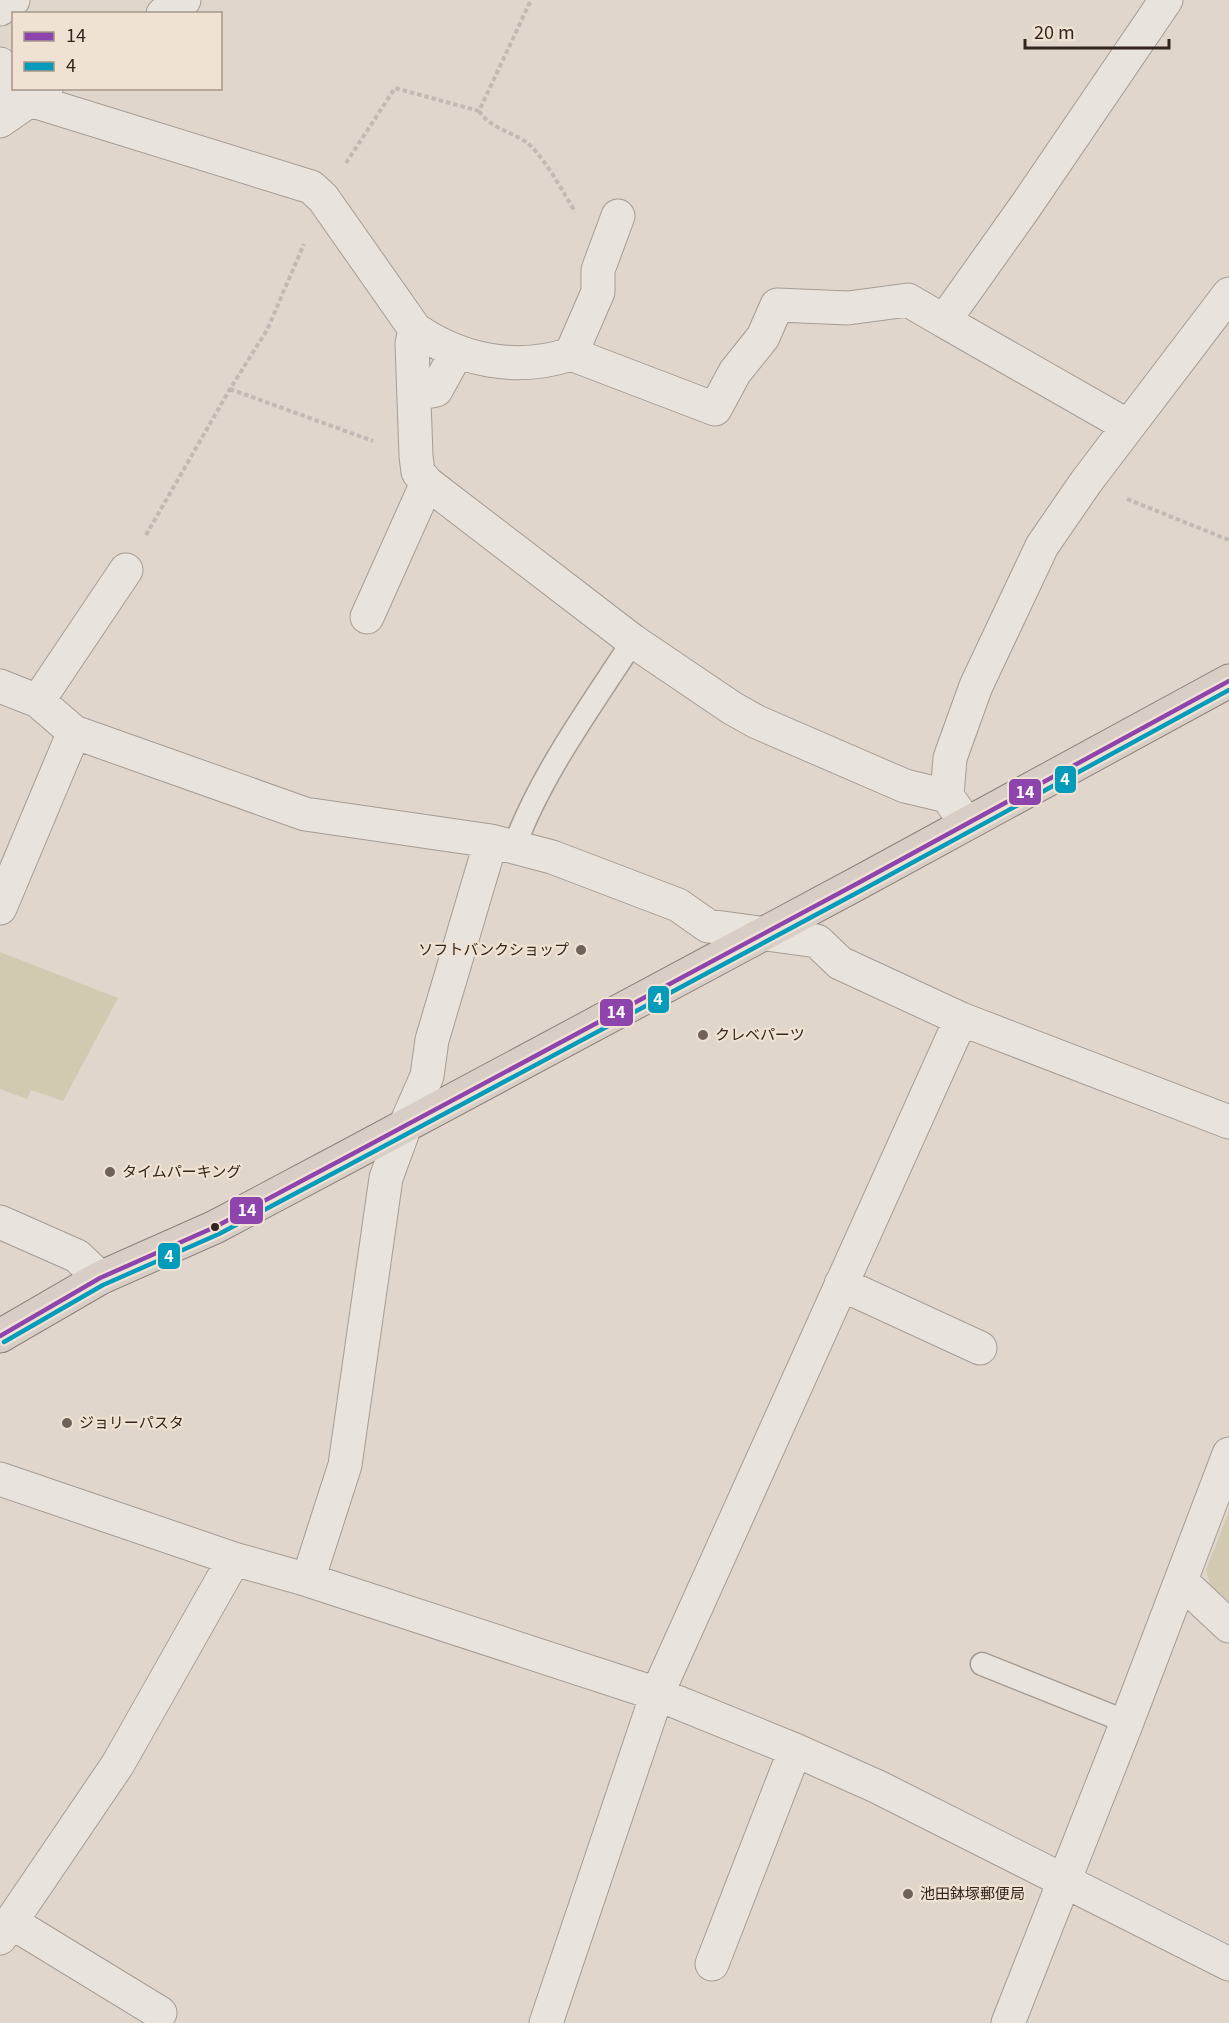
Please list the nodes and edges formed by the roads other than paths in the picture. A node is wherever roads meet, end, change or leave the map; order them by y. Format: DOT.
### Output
graph roads {
  1 [pos="14,0"];
  2 [pos="184,0"];
  3 [pos="1166,0"];
  4 [pos="0,9"];
  5 [pos="167,12"];
  6 [pos="15,93"];
  7 [pos="618,216"];
  8 [pos="1229,294"];
  9 [pos="944,321"];
  10 [pos="415,329"];
  11 [pos="457,351"];
  12 [pos="571,354"];
  13 [pos="415,393"];
  14 [pos="1128,426"];
  15 [pos="421,470"];
  16 [pos="126,570"];
  17 [pos="367,617"];
  18 [pos="633,641"];
  19 [pos="1229,681"];
  20 [pos="0,686"];
  21 [pos="38,701"];
  22 [pos="74,732"];
  23 [pos="947,795"];
  24 [pos="966,823"];
  25 [pos="503,844"];
  26 [pos="0,908"];
  27 [pos="761,935"];
  28 [pos="961,1019"];
  29 [pos="1229,1122"];
  30 [pos="405,1125"];
  31 [pos="0,1222"];
  32 [pos="100,1278"];
  33 [pos="841,1284"];
  34 [pos="0,1336"];
  35 [pos="980,1348"];
  36 [pos="1229,1454"];
  37 [pos="0,1479"];
  38 [pos="234,1559"];
  39 [pos="308,1580"];
  40 [pos="1181,1581"];
  41 [pos="1229,1626"];
  42 [pos="982,1664"];
  43 [pos="657,1694"];
  44 [pos="1127,1722"];
  45 [pos="795,1750"];
  46 [pos="1064,1880"];
  47 [pos="6,1930"];
  48 [pos="712,1964"];
  49 [pos="1229,1964"];
  50 [pos="160,2013"];
  51 [pos="546,2023"];
  52 [pos="1008,2023"];
  1 -- 4 [label="street"];
  2 -- 5 [label="street"];
  3 -- 9 [label="street"];
  6 -- 10 [label="street"];
  7 -- 12 [label="street"];
  8 -- 14 [label="street"];
  9 -- 12 [label="street"];
  9 -- 14 [label="street"];
  10 -- 11 [label="street"];
  10 -- 13 [label="street"];
  11 -- 12 [label="street"];
  11 -- 13 [label="street"];
  13 -- 15 [label="street"];
  14 -- 23 [label="street"];
  15 -- 17 [label="street"];
  15 -- 18 [label="street"];
  16 -- 21 [label="street"];
  18 -- 23 [label="street"];
  18 -- 25 [label="lane"];
  19 -- 24 [label="highway"];
  20 -- 21 [label="street"];
  21 -- 22 [label="street"];
  22 -- 25 [label="street"];
  22 -- 26 [label="street"];
  23 -- 24 [label="street"];
  24 -- 27 [label="highway"];
  25 -- 27 [label="street"];
  25 -- 30 [label="street"];
  27 -- 28 [label="street"];
  27 -- 30 [label="highway"];
  28 -- 29 [label="street"];
  28 -- 33 [label="street"];
  30 -- 32 [label="highway"];
  30 -- 39 [label="street"];
  31 -- 32 [label="street"];
  32 -- 34 [label="highway"];
  33 -- 35 [label="street"];
  33 -- 43 [label="street"];
  36 -- 40 [label="street"];
  37 -- 38 [label="street"];
  38 -- 39 [label="street"];
  38 -- 47 [label="street"];
  39 -- 43 [label="street"];
  40 -- 41 [label="street"];
  40 -- 44 [label="street"];
  42 -- 44 [label="lane"];
  43 -- 45 [label="street"];
  43 -- 51 [label="street"];
  44 -- 46 [label="street"];
  45 -- 46 [label="street"];
  45 -- 48 [label="street"];
  46 -- 49 [label="street"];
  46 -- 52 [label="street"];
  47 -- 50 [label="street"];
}
